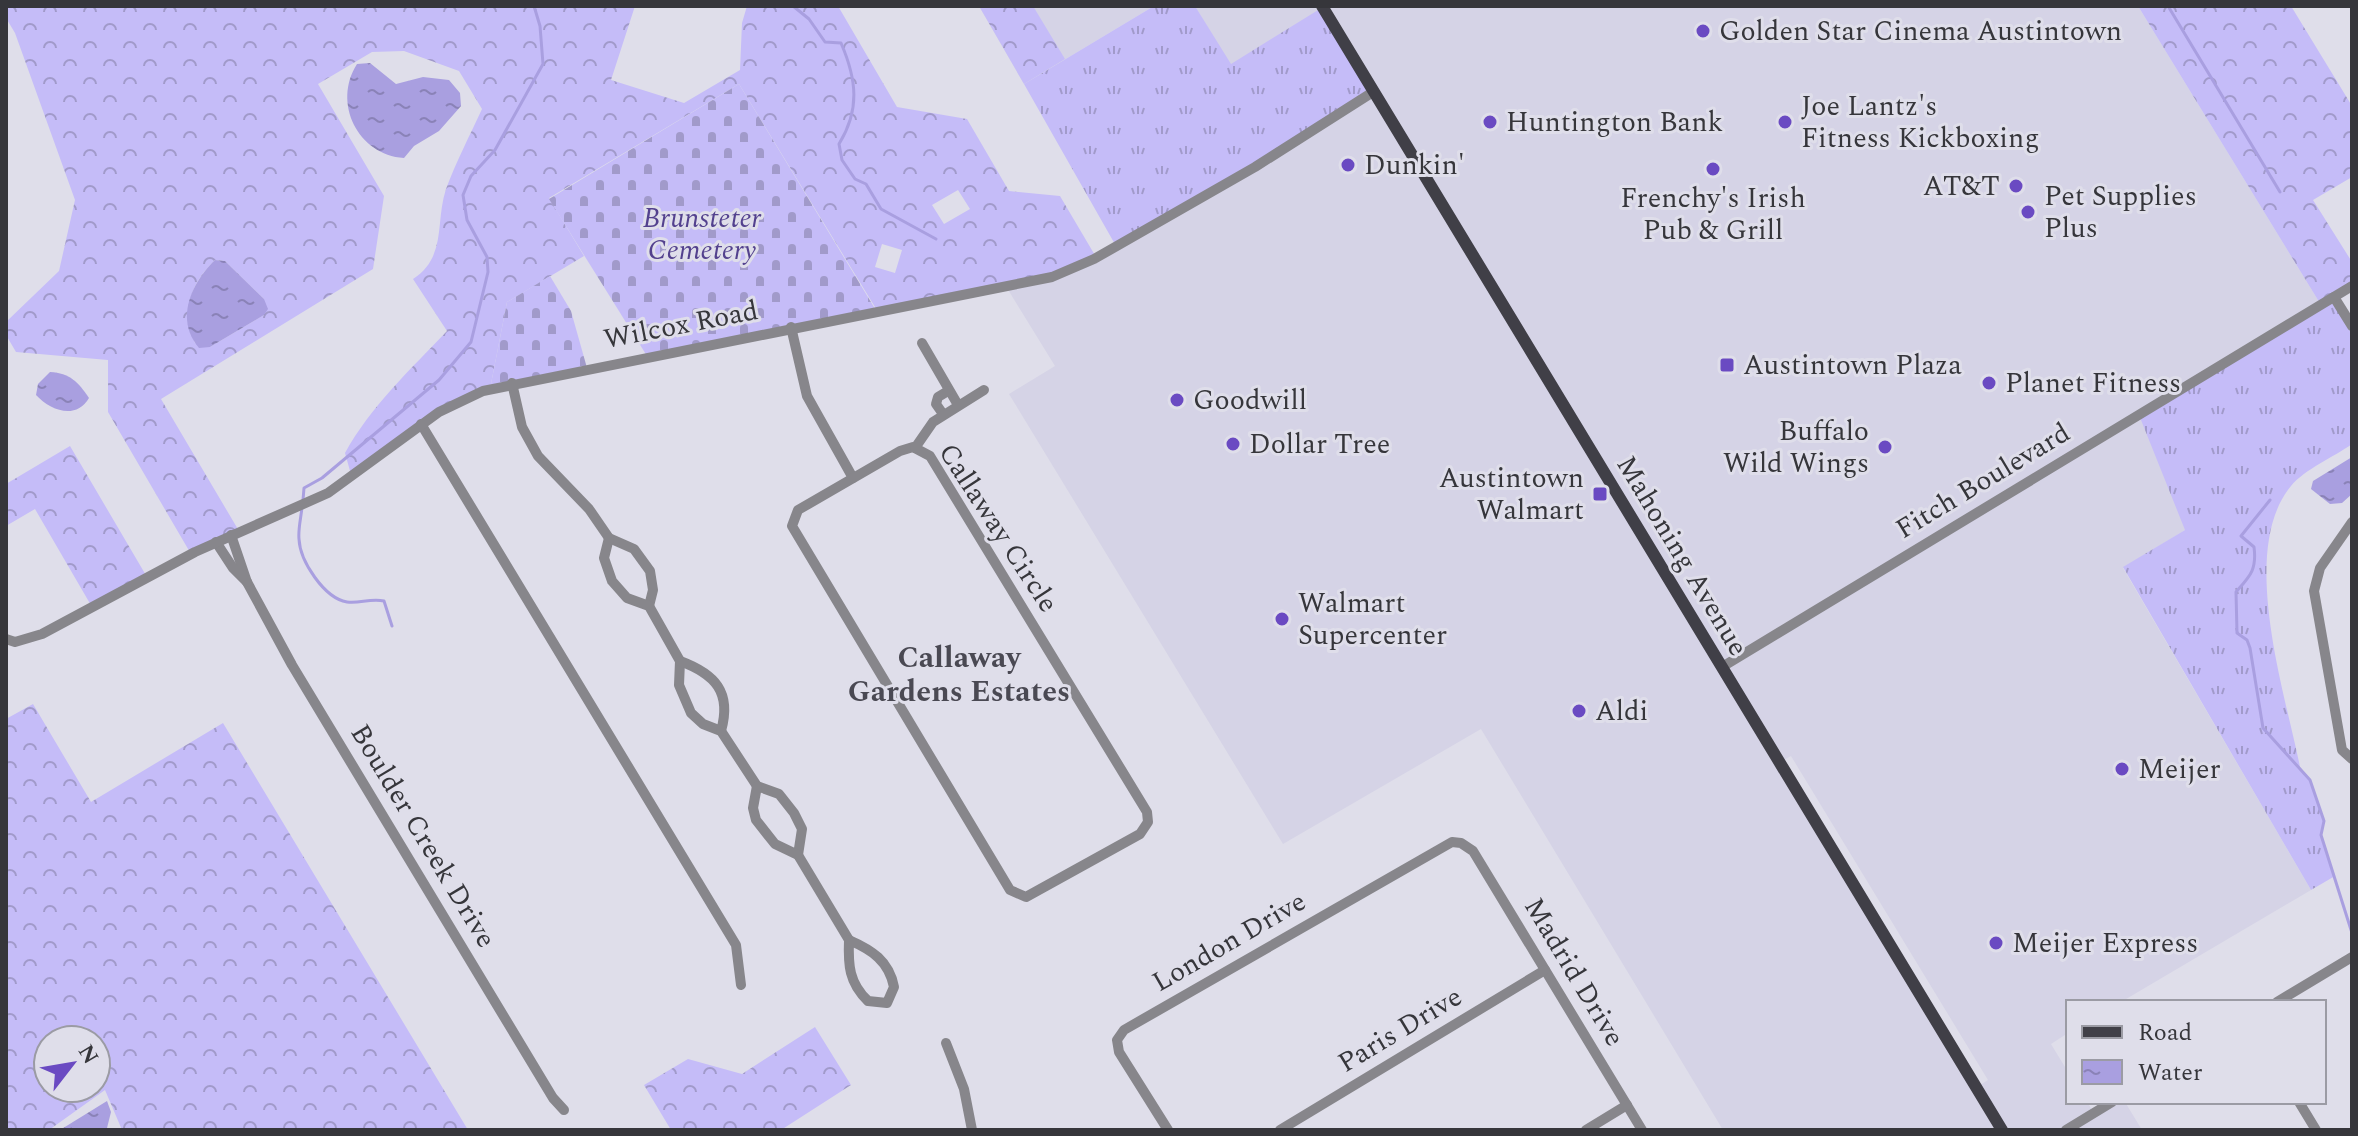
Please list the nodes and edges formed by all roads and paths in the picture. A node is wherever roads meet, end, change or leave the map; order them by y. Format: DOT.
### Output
graph roads {
  1 [pos="1322,6"];
  2 [pos="1373,92"];
  3 [pos="2352,286"];
  4 [pos="2334,297"];
  5 [pos="2352,326"];
  6 [pos="791,327"];
  7 [pos="922,343"];
  8 [pos="512,383"];
  9 [pos="984,390"];
  10 [pos="948,391"];
  11 [pos="958,405"];
  12 [pos="943,414"];
  13 [pos="421,424"];
  14 [pos="915,448"];
  15 [pos="853,478"];
  16 [pos="2352,522"];
  17 [pos="231,535"];
  18 [pos="609,538"];
  19 [pos="216,542"];
  20 [pos="247,582"];
  21 [pos="649,606"];
  22 [pos="9,640"];
  23 [pos="680,661"];
  24 [pos="1722,667"];
  25 [pos="721,731"];
  26 [pos="2352,759"];
  27 [pos="757,786"];
  28 [pos="1461,843"];
  29 [pos="798,855"];
  30 [pos="849,940"];
  31 [pos="2352,957"];
  32 [pos="1545,970"];
  33 [pos="741,985"];
  34 [pos="2280,1000"];
  35 [pos="946,1043"];
  36 [pos="2109,1104"];
  37 [pos="2300,1104"];
  38 [pos="1627,1105"];
  39 [pos="564,1110"];
  40 [pos="972,1130"];
  41 [pos="1168,1130"];
  42 [pos="1280,1130"];
  43 [pos="1586,1130"];
  44 [pos="1642,1130"];
  45 [pos="2002,1130"];
  46 [pos="2066,1130"];
  47 [pos="2316,1130"];
  1 -- 2 [label="main road, Mahoning Avenue"];
  2 -- 6 [label="street, Wilcox Road"];
  2 -- 24 [label="main road, Mahoning Avenue"];
  3 -- 4 [label="street, Fitch Boulevard"];
  4 -- 5 [label="street"];
  4 -- 24 [label="street, Fitch Boulevard"];
  6 -- 8 [label="street, Wilcox Road"];
  6 -- 15 [label="street"];
  7 -- 10 [label="street"];
  8 -- 13 [label="street, Wilcox Road"];
  8 -- 18 [label="street"];
  9 -- 11 [label="street"];
  10 -- 11 [label="street"];
  10 -- 12 [label="street"];
  11 -- 12 [label="street"];
  12 -- 14 [label="street"];
  13 -- 17 [label="street, Wilcox Road"];
  13 -- 33 [label="street"];
  14 -- 15 [label="street, Callaway Circle"];
  14 -- 15 [label="street, Callaway Circle"];
  16 -- 26 [label="street"];
  17 -- 19 [label="street, Wilcox Road"];
  17 -- 20 [label="street, Boulder Creek Drive"];
  18 -- 21 [label="street"];
  18 -- 21 [label="street"];
  19 -- 20 [label="street, Boulder Creek Drive"];
  19 -- 22 [label="street, Wilcox Road"];
  20 -- 39 [label="street, Boulder Creek Drive"];
  21 -- 23 [label="street"];
  23 -- 25 [label="street"];
  23 -- 25 [label="street"];
  24 -- 45 [label="main road, Mahoning Avenue"];
  25 -- 27 [label="street"];
  27 -- 29 [label="street"];
  27 -- 29 [label="street"];
  28 -- 32 [label="street, Madrid Drive"];
  28 -- 41 [label="street, London Drive"];
  29 -- 30 [label="street"];
  30 -- 30 [label="street"];
  31 -- 34 [label="street"];
  32 -- 38 [label="street, Madrid Drive"];
  32 -- 42 [label="street, Paris Drive"];
  35 -- 40 [label="street"];
  36 -- 46 [label="street"];
  37 -- 47 [label="street"];
  38 -- 43 [label="street"];
  38 -- 44 [label="street, Madrid Drive"];
}
